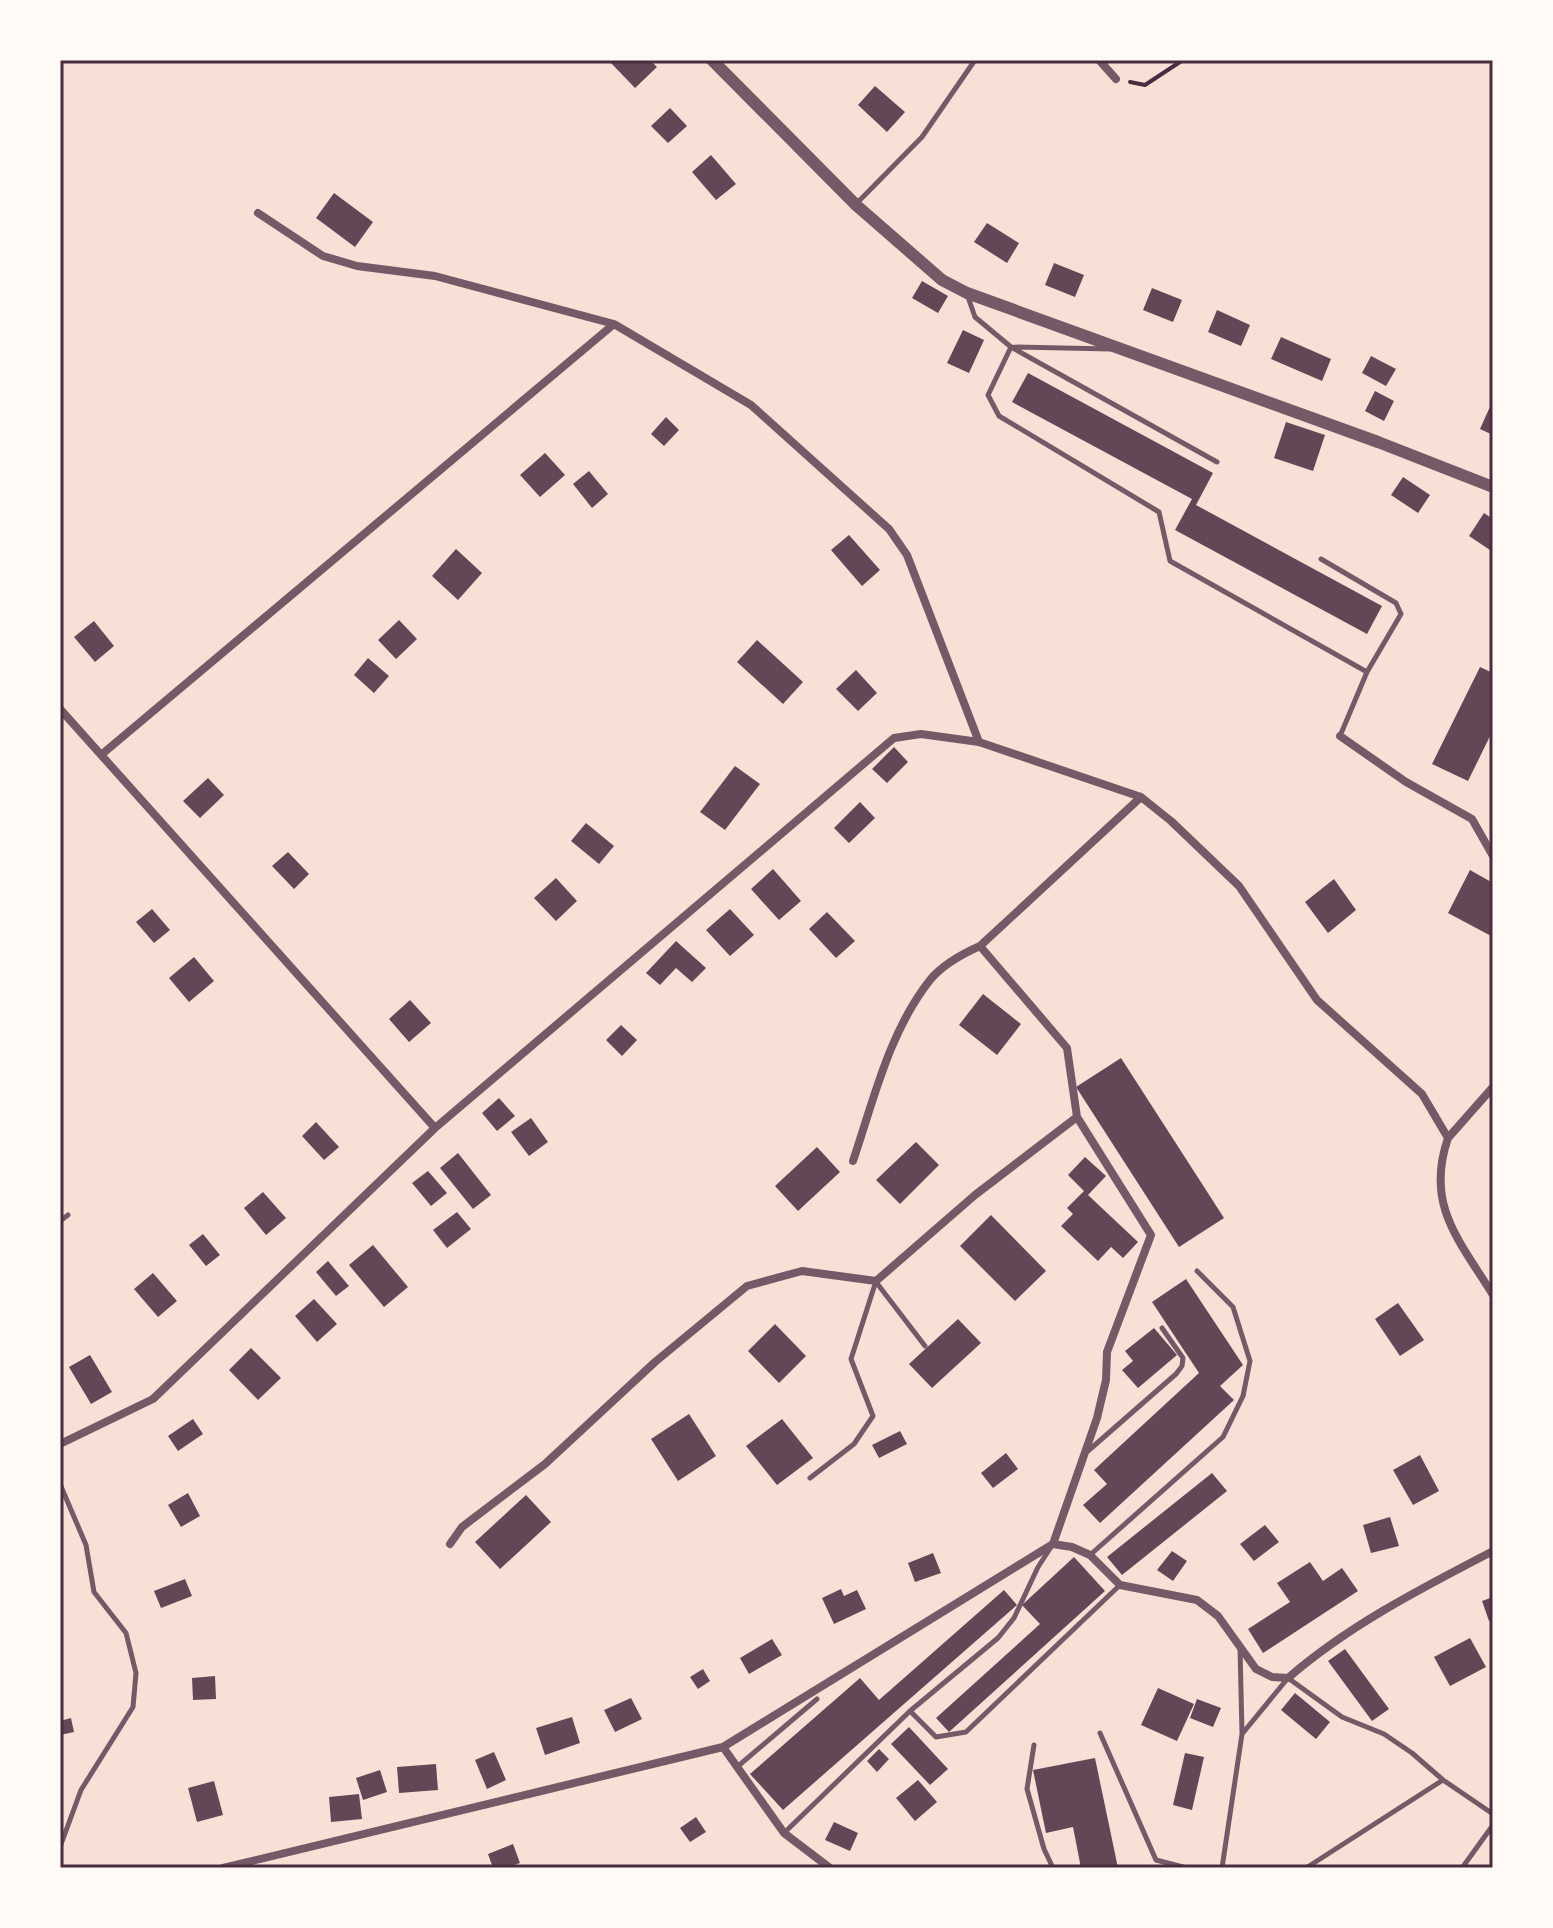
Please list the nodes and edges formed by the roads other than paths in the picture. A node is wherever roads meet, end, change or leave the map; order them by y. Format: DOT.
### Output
graph roads {
  1 [pos="712,60"];
  2 [pos="975,60"];
  3 [pos="1099,60"];
  4 [pos="1116,79"];
  5 [pos="856,205"];
  6 [pos="258,213"];
  7 [pos="967,293"];
  8 [pos="614,324"];
  9 [pos="1011,347"];
  10 [pos="1120,349"];
  11 [pos="1217,462"];
  12 [pos="1493,487"];
  13 [pos="1321,559"];
  14 [pos="1367,672"];
  15 [pos="60,709"];
  16 [pos="1340,736"];
  17 [pos="979,742"];
  18 [pos="101,755"];
  19 [pos="1141,797"];
  20 [pos="1493,856"];
  21 [pos="980,946"];
  22 [pos="1493,1087"];
  23 [pos="1077,1117"];
  24 [pos="435,1128"];
  25 [pos="1448,1138"];
  26 [pos="853,1161"];
  27 [pos="68,1215"];
  28 [pos="60,1221"];
  29 [pos="1197,1271"];
  30 [pos="876,1281"];
  31 [pos="1493,1295"];
  32 [pos="1162,1328"];
  33 [pos="925,1346"];
  34 [pos="60,1444"];
  35 [pos="1088,1451"];
  36 [pos="810,1478"];
  37 [pos="60,1484"];
  38 [pos="450,1544"];
  39 [pos="1053,1544"];
  40 [pos="1493,1551"];
  41 [pos="1090,1555"];
  42 [pos="1120,1585"];
  43 [pos="1240,1648"];
  44 [pos="1288,1678"];
  45 [pos="817,1699"];
  46 [pos="910,1711"];
  47 [pos="1100,1733"];
  48 [pos="1242,1734"];
  49 [pos="1034,1745"];
  50 [pos="723,1747"];
  51 [pos="736,1768"];
  52 [pos="1443,1780"];
  53 [pos="1493,1814"];
  54 [pos="1493,1825"];
  55 [pos="784,1833"];
  56 [pos="60,1847"];
  57 [pos="1156,1860"];
  58 [pos="223,1868"];
  59 [pos="830,1868"];
  60 [pos="1053,1868"];
  61 [pos="1148,1868"];
  62 [pos="1187,1868"];
  63 [pos="1222,1868"];
  64 [pos="1306,1868"];
  65 [pos="1462,1868"];
  1 -- 5 [label="street"];
  2 -- 5 [label="lane"];
  3 -- 4 [label="street"];
  5 -- 7 [label="street"];
  6 -- 8 [label="street"];
  7 -- 9 [label="lane"];
  7 -- 10 [label="street"];
  8 -- 17 [label="street"];
  8 -- 18 [label="street"];
  9 -- 10 [label="lane"];
  9 -- 11 [label="lane"];
  9 -- 14 [label="lane"];
  10 -- 12 [label="street"];
  13 -- 14 [label="lane"];
  14 -- 16 [label="lane"];
  15 -- 18 [label="street"];
  16 -- 20 [label="street"];
  17 -- 19 [label="street"];
  17 -- 24 [label="street"];
  18 -- 24 [label="street"];
  19 -- 21 [label="street"];
  19 -- 25 [label="street"];
  21 -- 23 [label="street"];
  21 -- 26 [label="street"];
  22 -- 25 [label="street"];
  23 -- 30 [label="street"];
  23 -- 35 [label="street"];
  24 -- 34 [label="street"];
  25 -- 31 [label="street"];
  27 -- 28 [label="lane"];
  29 -- 41 [label="lane"];
  30 -- 33 [label="lane"];
  30 -- 36 [label="lane"];
  30 -- 38 [label="street"];
  32 -- 35 [label="lane"];
  35 -- 39 [label="street"];
  37 -- 56 [label="lane"];
  39 -- 41 [label="street"];
  39 -- 46 [label="lane"];
  39 -- 50 [label="street"];
  40 -- 44 [label="street"];
  41 -- 42 [label="street"];
  42 -- 43 [label="street"];
  42 -- 46 [label="lane"];
  43 -- 44 [label="street"];
  43 -- 48 [label="lane"];
  44 -- 48 [label="lane"];
  44 -- 52 [label="lane"];
  45 -- 51 [label="lane"];
  46 -- 55 [label="lane"];
  47 -- 57 [label="lane"];
  48 -- 63 [label="lane"];
  49 -- 60 [label="lane"];
  50 -- 51 [label="street"];
  50 -- 58 [label="street"];
  51 -- 55 [label="street"];
  52 -- 53 [label="lane"];
  52 -- 64 [label="lane"];
  54 -- 65 [label="lane"];
  55 -- 59 [label="street"];
  57 -- 61 [label="lane"];
  57 -- 62 [label="lane"];
}
